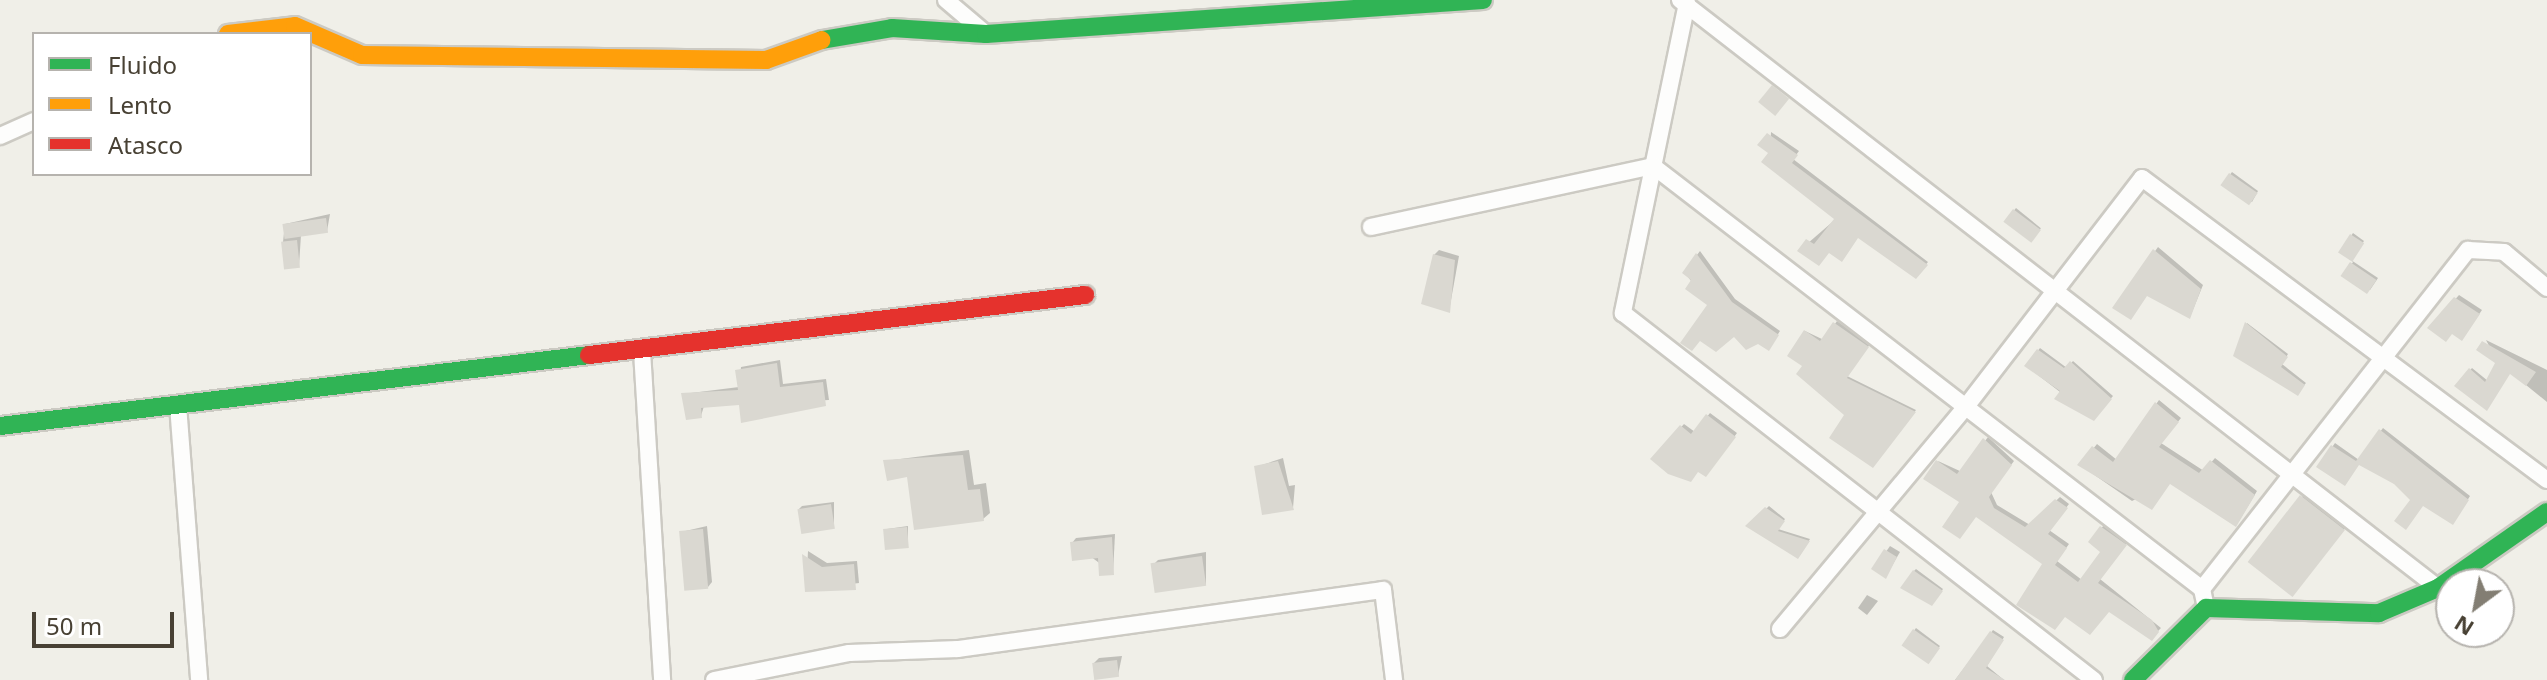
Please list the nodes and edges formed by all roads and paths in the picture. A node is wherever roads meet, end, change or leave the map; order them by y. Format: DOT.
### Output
graph roads {
  1 [pos="946,0"];
  2 [pos="1483,0"];
  3 [pos="1684,2"];
  4 [pos="245,32"];
  5 [pos="309,32"];
  6 [pos="312,33"];
  7 [pos="986,34"];
  8 [pos="32,122"];
  9 [pos="0,136"];
  10 [pos="1653,166"];
  11 [pos="1371,227"];
  12 [pos="2547,288"];
  13 [pos="2053,293"];
  14 [pos="1085,295"];
  15 [pos="642,351"];
  16 [pos="2384,357"];
  17 [pos="1968,404"];
  18 [pos="178,405"];
  19 [pos="0,426"];
  20 [pos="2291,474"];
  21 [pos="2547,480"];
  22 [pos="1879,512"];
  23 [pos="2543,522"];
  24 [pos="2470,568"];
  25 [pos="2435,586"];
  26 [pos="2202,589"];
  27 [pos="2435,589"];
  28 [pos="2206,608"];
  29 [pos="1780,629"];
  30 [pos="199,680"];
  31 [pos="662,680"];
  32 [pos="714,680"];
  33 [pos="1394,680"];
  34 [pos="2094,680"];
  35 [pos="2133,680"];
  1 -- 7 [label="street"];
  2 -- 7 [label="street"];
  3 -- 10 [label="street"];
  3 -- 13 [label="street"];
  4 -- 5 [label="street"];
  6 -- 7 [label="street"];
  8 -- 9 [label="street"];
  10 -- 11 [label="street"];
  10 -- 17 [label="street"];
  10 -- 22 [label="street"];
  12 -- 16 [label="street"];
  13 -- 16 [label="street"];
  13 -- 17 [label="street"];
  13 -- 20 [label="street"];
  14 -- 15 [label="street"];
  15 -- 18 [label="street"];
  15 -- 31 [label="street"];
  16 -- 20 [label="street"];
  16 -- 21 [label="street"];
  17 -- 22 [label="street"];
  17 -- 26 [label="street"];
  18 -- 19 [label="street"];
  18 -- 30 [label="street"];
  20 -- 25 [label="street"];
  20 -- 26 [label="street"];
  22 -- 29 [label="street"];
  22 -- 34 [label="street"];
  23 -- 24 [label="street"];
  26 -- 28 [label="street"];
  27 -- 28 [label="street"];
  28 -- 35 [label="street"];
  32 -- 33 [label="street"];
}
